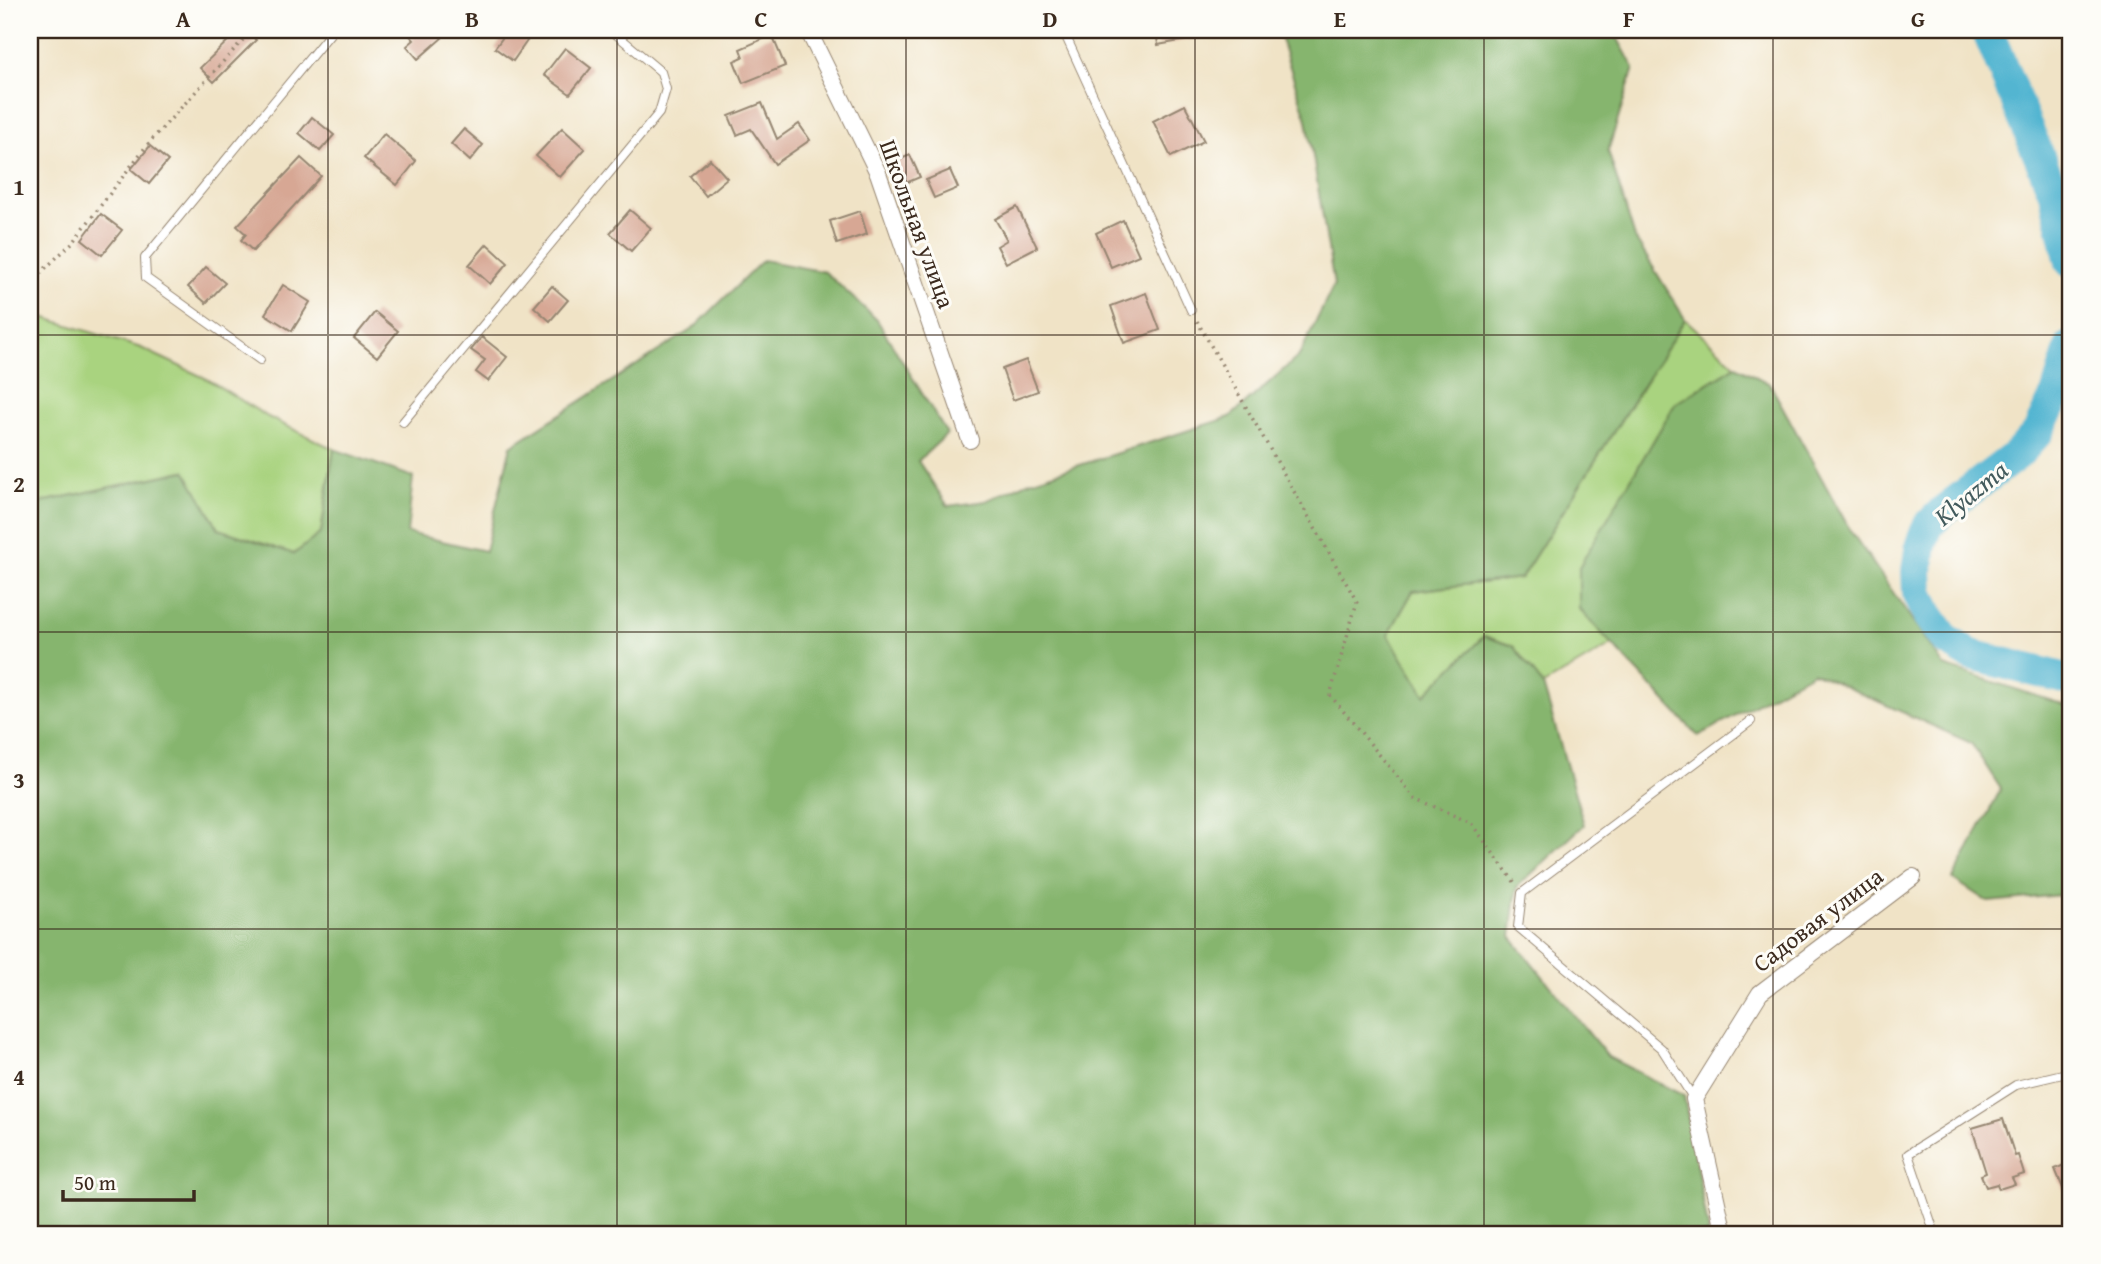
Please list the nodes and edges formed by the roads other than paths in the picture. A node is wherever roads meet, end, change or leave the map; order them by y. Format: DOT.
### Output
graph roads {
  1 [pos="333,30"];
  2 [pos="611,30"];
  3 [pos="808,30"];
  4 [pos="1063,30"];
  5 [pos="1191,310"];
  6 [pos="260,360"];
  7 [pos="403,422"];
  8 [pos="970,440"];
  9 [pos="1751,721"];
  10 [pos="1913,877"];
  11 [pos="2071,1072"];
  12 [pos="1694,1099"];
  13 [pos="1724,1234"];
  14 [pos="1935,1234"];
  1 -- 6 [label="lane"];
  2 -- 7 [label="lane"];
  3 -- 8 [label="street, Школьная улица"];
  4 -- 5 [label="lane"];
  9 -- 12 [label="lane"];
  10 -- 12 [label="street, Садовая улица"];
  11 -- 14 [label="lane"];
  12 -- 13 [label="street"];
}
